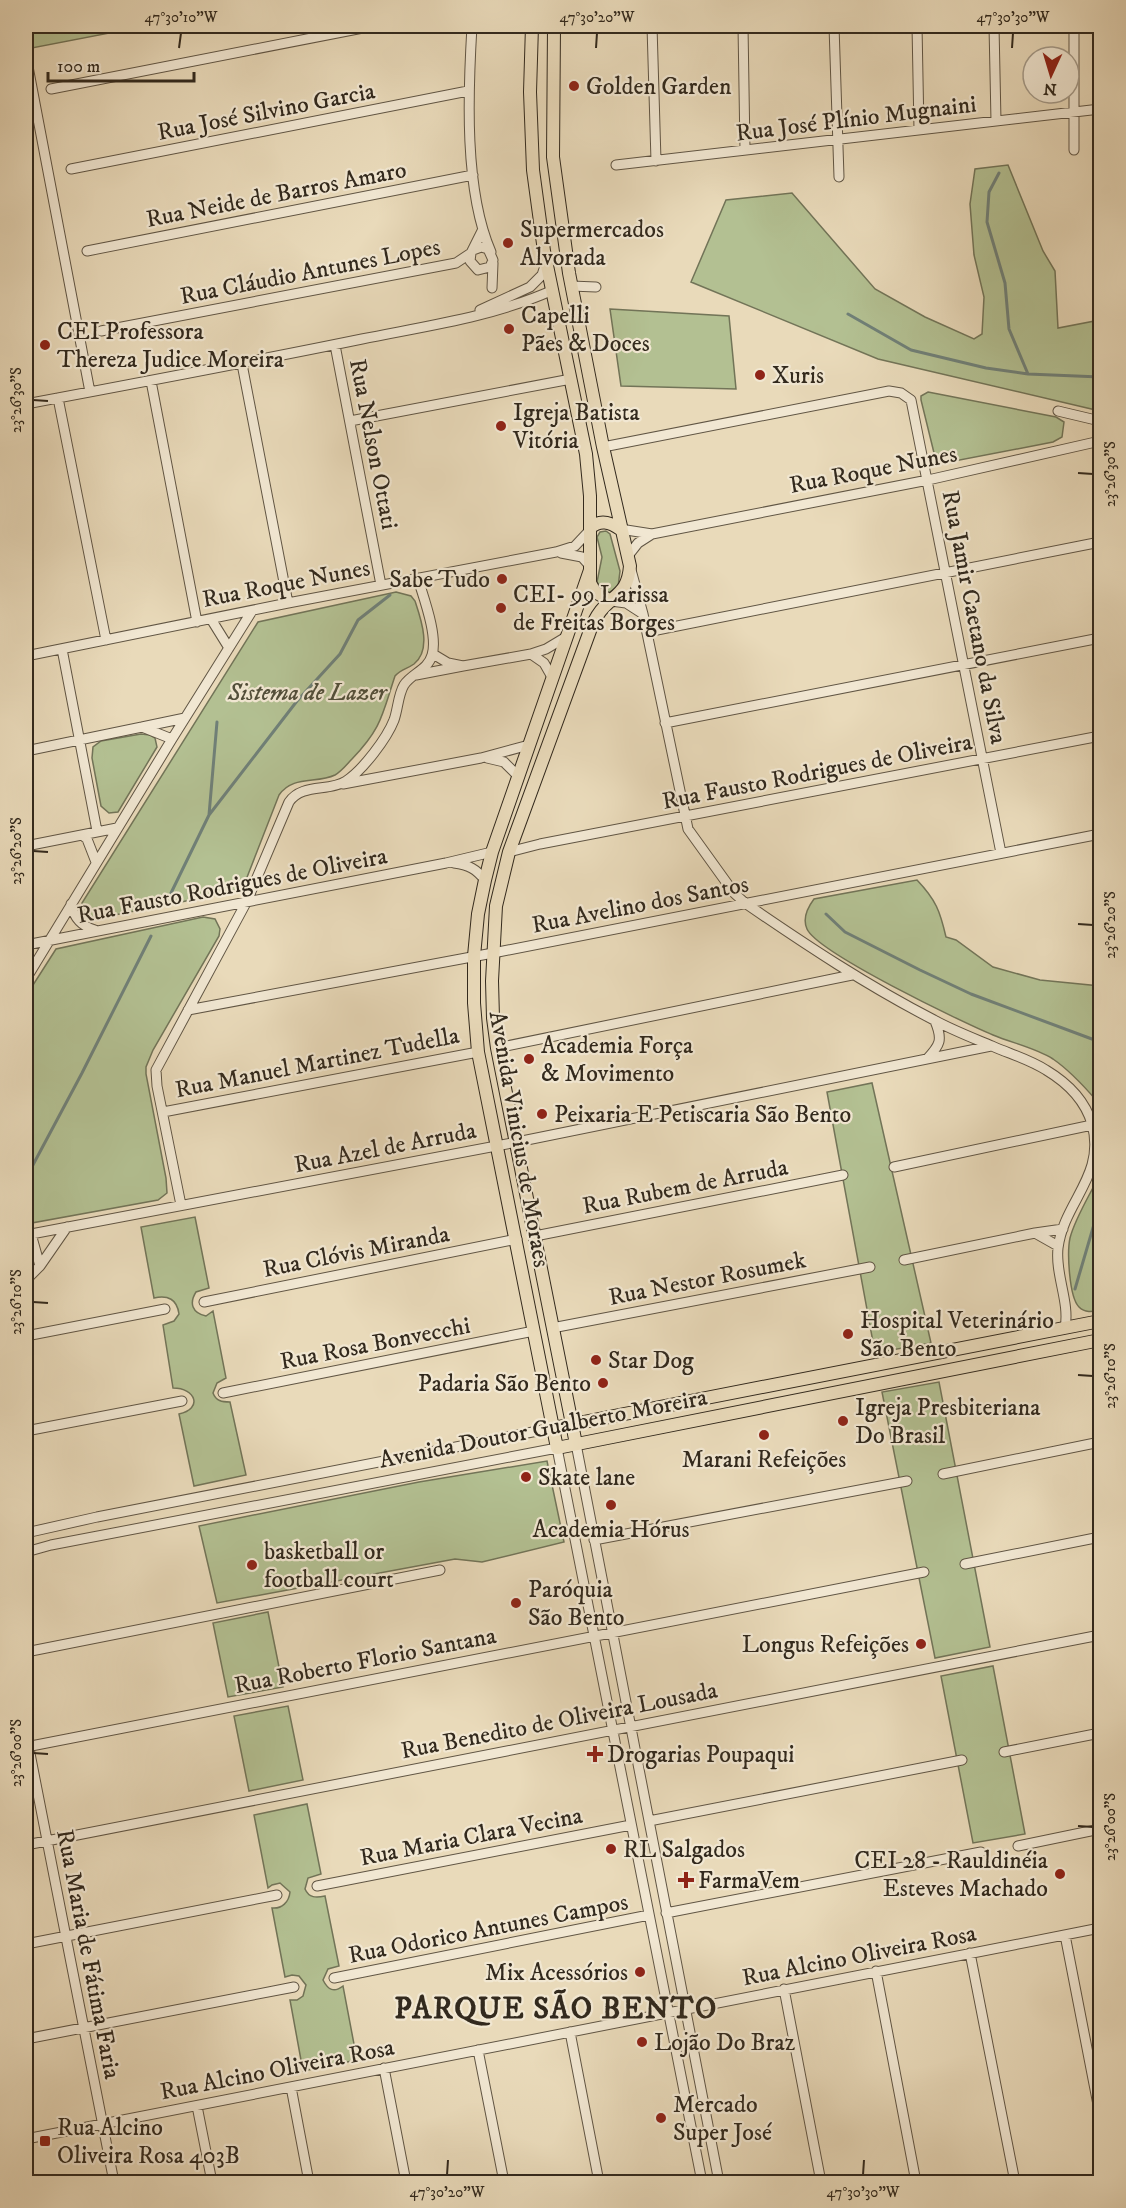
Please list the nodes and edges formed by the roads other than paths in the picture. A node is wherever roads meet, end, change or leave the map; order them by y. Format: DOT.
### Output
graph roads {
  1 [pos="373,26"];
  2 [pos="472,26"];
  3 [pos="532,26"];
  4 [pos="554,26"];
  5 [pos="652,26"];
  6 [pos="743,26"];
  7 [pos="834,26"];
  8 [pos="917,26"];
  9 [pos="994,26"];
  10 [pos="1074,26"];
  11 [pos="26,56"];
  12 [pos="51,89"];
  13 [pos="468,91"];
  14 [pos="1101,109"];
  15 [pos="1074,112"];
  16 [pos="996,121"];
  17 [pos="919,130"];
  18 [pos="531,133"];
  19 [pos="838,140"];
  20 [pos="745,150"];
  21 [pos="1074,150"];
  22 [pos="553,154"];
  23 [pos="656,161"];
  24 [pos="616,165"];
  25 [pos="71,169"];
  26 [pos="473,175"];
  27 [pos="839,177"];
  28 [pos="482,231"];
  29 [pos="87,251"];
  30 [pos="472,251"];
  31 [pos="492,256"];
  32 [pos="456,263"];
  33 [pos="546,263"];
  34 [pos="478,269"];
  35 [pos="570,280"];
  36 [pos="596,287"];
  37 [pos="553,290"];
  38 [pos="459,319"];
  39 [pos="101,331"];
  40 [pos="335,345"];
  41 [pos="242,364"];
  42 [pos="571,379"];
  43 [pos="151,381"];
  44 [pos="90,392"];
  45 [pos="58,398"];
  46 [pos="26,404"];
  47 [pos="1058,411"];
  48 [pos="350,421"];
  49 [pos="1101,422"];
  50 [pos="1101,441"];
  51 [pos="603,447"];
  52 [pos="928,480"];
  53 [pos="590,528"];
  54 [pos="620,529"];
  55 [pos="652,534"];
  56 [pos="1101,542"];
  57 [pos="556,552"];
  58 [pos="628,561"];
  59 [pos="590,568"];
  60 [pos="945,572"];
  61 [pos="418,579"];
  62 [pos="381,585"];
  63 [pos="611,601"];
  64 [pos="288,603"];
  65 [pos="252,612"];
  66 [pos="643,614"];
  67 [pos="211,619"];
  68 [pos="197,622"];
  69 [pos="647,632"];
  70 [pos="566,637"];
  71 [pos="1101,638"];
  72 [pos="106,640"];
  73 [pos="229,648"];
  74 [pos="62,649"];
  75 [pos="433,654"];
  76 [pos="531,654"];
  77 [pos="26,656"];
  78 [pos="964,665"];
  79 [pos="463,666"];
  80 [pos="414,676"];
  81 [pos="552,677"];
  82 [pos="185,718"];
  83 [pos="665,723"];
  84 [pos="142,727"];
  85 [pos="1101,736"];
  86 [pos="171,739"];
  87 [pos="81,740"];
  88 [pos="529,745"];
  89 [pos="26,751"];
  90 [pos="546,751"];
  91 [pos="482,758"];
  92 [pos="983,759"];
  93 [pos="518,776"];
  94 [pos="338,785"];
  95 [pos="684,816"];
  96 [pos="117,828"];
  97 [pos="97,831"];
  98 [pos="515,833"];
  99 [pos="1101,834"];
  100 [pos="82,835"];
  101 [pos="540,843"];
  102 [pos="26,846"];
  103 [pos="492,852"];
  104 [pos="509,852"];
  105 [pos="1001,853"];
  106 [pos="96,862"];
  107 [pos="446,863"];
  108 [pos="485,880"];
  109 [pos="247,901"];
  110 [pos="745,903"];
  111 [pos="71,904"];
  112 [pos="97,931"];
  113 [pos="49,941"];
  114 [pos="26,945"];
  115 [pos="492,953"];
  116 [pos="474,956"];
  117 [pos="26,974"];
  118 [pos="852,975"];
  119 [pos="188,1010"];
  120 [pos="935,1021"];
  121 [pos="991,1046"];
  122 [pos="497,1048"];
  123 [pos="478,1052"];
  124 [pos="927,1059"];
  125 [pos="163,1112"];
  126 [pos="1092,1125"];
  127 [pos="517,1142"];
  128 [pos="498,1145"];
  129 [pos="894,1167"];
  130 [pos="843,1175"];
  131 [pos="181,1205"];
  132 [pos="67,1227"];
  133 [pos="1063,1229"];
  134 [pos="1035,1233"];
  135 [pos="28,1235"];
  136 [pos="535,1236"];
  137 [pos="517,1239"];
  138 [pos="1058,1246"];
  139 [pos="904,1260"];
  140 [pos="40,1266"];
  141 [pos="870,1267"];
  142 [pos="26,1280"];
  143 [pos="204,1302"];
  144 [pos="165,1309"];
  145 [pos="1101,1321"];
  146 [pos="552,1328"];
  147 [pos="1065,1328"];
  148 [pos="534,1331"];
  149 [pos="26,1336"];
  150 [pos="1101,1340"];
  151 [pos="1069,1346"];
  152 [pos="223,1393"];
  153 [pos="182,1401"];
  154 [pos="572,1425"];
  155 [pos="553,1428"];
  156 [pos="26,1431"];
  157 [pos="1101,1442"];
  158 [pos="576,1444"];
  159 [pos="557,1448"];
  160 [pos="943,1474"];
  161 [pos="908,1481"];
  162 [pos="26,1533"];
  163 [pos="1101,1537"];
  164 [pos="594,1540"];
  165 [pos="26,1552"];
  166 [pos="965,1563"];
  167 [pos="440,1570"];
  168 [pos="924,1572"];
  169 [pos="612,1632"];
  170 [pos="594,1635"];
  171 [pos="1101,1635"];
  172 [pos="26,1652"];
  173 [pos="630,1726"];
  174 [pos="613,1730"];
  175 [pos="26,1733"];
  176 [pos="1101,1733"];
  177 [pos="27,1747"];
  178 [pos="1004,1752"];
  179 [pos="962,1760"];
  180 [pos="649,1821"];
  181 [pos="631,1825"];
  182 [pos="1101,1829"];
  183 [pos="46,1841"];
  184 [pos="26,1845"];
  185 [pos="1018,1846"];
  186 [pos="981,1852"];
  187 [pos="317,1886"];
  188 [pos="277,1895"];
  189 [pos="666,1913"];
  190 [pos="650,1915"];
  191 [pos="1101,1928"];
  192 [pos="1065,1935"];
  193 [pos="65,1937"];
  194 [pos="26,1944"];
  195 [pos="970,1953"];
  196 [pos="876,1971"];
  197 [pos="334,1978"];
  198 [pos="294,1987"];
  199 [pos="784,1989"];
  200 [pos="685,2008"];
  201 [pos="668,2012"];
  202 [pos="84,2028"];
  203 [pos="570,2032"];
  204 [pos="26,2039"];
  205 [pos="478,2050"];
  206 [pos="384,2068"];
  207 [pos="291,2087"];
  208 [pos="196,2106"];
  209 [pos="1101,2115"];
  210 [pos="103,2124"];
  211 [pos="26,2139"];
  212 [pos="114,2182"];
  213 [pos="212,2182"];
  214 [pos="309,2182"];
  215 [pos="406,2182"];
  216 [pos="504,2182"];
  217 [pos="599,2182"];
  218 [pos="702,2182"];
  219 [pos="719,2182"];
  220 [pos="821,2182"];
  221 [pos="916,2182"];
  222 [pos="1015,2182"];
  1 -- 12 [label="street"];
  2 -- 13 [label="street"];
  3 -- 18 [label="main road, Avenida Vinicius de Moraes"];
  4 -- 22 [label="main road"];
  5 -- 23 [label="street"];
  6 -- 20 [label="street"];
  7 -- 19 [label="street"];
  8 -- 17 [label="street"];
  9 -- 16 [label="street"];
  10 -- 15 [label="street"];
  11 -- 44 [label="street"];
  13 -- 25 [label="street, Rua José Silvino Garcia"];
  13 -- 26 [label="street"];
  14 -- 15 [label="street, Rua José Plínio Mugnaini"];
  15 -- 16 [label="street, Rua José Plínio Mugnaini"];
  15 -- 21 [label="street"];
  16 -- 17 [label="street, Rua José Plínio Mugnaini"];
  17 -- 19 [label="street, Rua José Plínio Mugnaini"];
  18 -- 22 [label="main road"];
  18 -- 33 [label="main road, Avenida Vinicius de Moraes"];
  19 -- 20 [label="street, Rua José Plínio Mugnaini"];
  19 -- 27 [label="street"];
  20 -- 23 [label="street, Rua José Plínio Mugnaini"];
  22 -- 35 [label="main road"];
  23 -- 24 [label="street, Rua José Plínio Mugnaini"];
  26 -- 28 [label="street"];
  26 -- 29 [label="street, Rua Neide de Barros Amaro"];
  28 -- 30 [label="street"];
  28 -- 31 [label="street"];
  30 -- 31 [label="street"];
  30 -- 32 [label="street, Rua Cláudio Antunes Lopes"];
  30 -- 34 [label="street"];
  31 -- 34 [label="street"];
  31 -- 34 [label="street"];
  32 -- 34 [label="street, Rua Cláudio Antunes Lopes"];
  32 -- 39 [label="street, Rua Cláudio Antunes Lopes"];
  33 -- 37 [label="main road, Avenida Vinicius de Moraes"];
  33 -- 38 [label="street"];
  35 -- 36 [label="street"];
  35 -- 37 [label="main road"];
  35 -- 51 [label="main road"];
  37 -- 38 [label="street"];
  37 -- 42 [label="main road, Avenida Vinicius de Moraes"];
  38 -- 40 [label="street"];
  40 -- 41 [label="street"];
  40 -- 48 [label="street, Rua Nelson Ottati"];
  41 -- 43 [label="street"];
  41 -- 64 [label="street"];
  42 -- 48 [label="street"];
  42 -- 53 [label="main road, Avenida Vinicius de Moraes"];
  43 -- 44 [label="street"];
  43 -- 68 [label="street"];
  44 -- 45 [label="street"];
  45 -- 46 [label="street"];
  45 -- 72 [label="street"];
  47 -- 49 [label="street"];
  48 -- 62 [label="street, Rua Nelson Ottati"];
  50 -- 52 [label="street, Rua Roque Nunes"];
  51 -- 52 [label="street, Rua Jamir Caetano da Silva"];
  51 -- 54 [label="main road"];
  52 -- 55 [label="street, Rua Roque Nunes"];
  52 -- 60 [label="street, Rua Jamir Caetano da Silva"];
  53 -- 54 [label="main road, Rua Roque Nunes"];
  53 -- 57 [label="street, Rua Roque Nunes"];
  53 -- 59 [label="main road, Avenida Vinicius de Moraes"];
  54 -- 55 [label="street, Rua Roque Nunes"];
  54 -- 58 [label="main road"];
  55 -- 58 [label="street"];
  56 -- 60 [label="street"];
  57 -- 59 [label="street, Rua Roque Nunes"];
  57 -- 61 [label="street, Rua Roque Nunes"];
  58 -- 63 [label="main road, Avenida Vinicius de Moraes"];
  58 -- 66 [label="street"];
  59 -- 63 [label="main road, Avenida Vinicius de Moraes"];
  59 -- 70 [label="main road, Avenida Vinicius de Moraes"];
  60 -- 69 [label="street"];
  60 -- 78 [label="street, Rua Jamir Caetano da Silva"];
  61 -- 62 [label="street, Rua Roque Nunes"];
  61 -- 75 [label="street"];
  62 -- 64 [label="street, Rua Roque Nunes"];
  63 -- 66 [label="street"];
  63 -- 90 [label="main road, Avenida Vinicius de Moraes"];
  64 -- 65 [label="street, Rua Roque Nunes"];
  65 -- 67 [label="street, Rua Roque Nunes"];
  65 -- 73 [label="street"];
  66 -- 69 [label="street"];
  67 -- 68 [label="street, Rua Roque Nunes"];
  67 -- 73 [label="street"];
  68 -- 72 [label="street, Rua Roque Nunes"];
  69 -- 83 [label="street"];
  70 -- 76 [label="street"];
  70 -- 81 [label="main road, Avenida Vinicius de Moraes"];
  71 -- 78 [label="street"];
  72 -- 74 [label="street, Rua Roque Nunes"];
  73 -- 82 [label="street"];
  74 -- 77 [label="street, Rua Roque Nunes"];
  74 -- 87 [label="street"];
  75 -- 79 [label="street"];
  75 -- 80 [label="street"];
  76 -- 79 [label="street"];
  76 -- 81 [label="street"];
  78 -- 83 [label="street"];
  78 -- 92 [label="street, Rua Jamir Caetano da Silva"];
  79 -- 80 [label="street"];
  80 -- 94 [label="street"];
  81 -- 88 [label="main road, Avenida Vinicius de Moraes"];
  82 -- 84 [label="street"];
  82 -- 86 [label="street"];
  83 -- 95 [label="street"];
  84 -- 86 [label="street"];
  84 -- 87 [label="street"];
  85 -- 92 [label="street, Rua Fausto Rodrigues de Oliveira"];
  86 -- 96 [label="street"];
  87 -- 89 [label="street"];
  87 -- 97 [label="street"];
  88 -- 90 [label="main road"];
  88 -- 91 [label="street"];
  88 -- 93 [label="main road, Avenida Vinicius de Moraes"];
  90 -- 98 [label="main road, Avenida Vinicius de Moraes"];
  91 -- 93 [label="street"];
  91 -- 94 [label="street"];
  92 -- 95 [label="street, Rua Fausto Rodrigues de Oliveira"];
  92 -- 105 [label="street, Rua Jamir Caetano da Silva"];
  93 -- 103 [label="main road, Avenida Vinicius de Moraes"];
  94 -- 109 [label="street"];
  95 -- 101 [label="street, Rua Fausto Rodrigues de Oliveira"];
  95 -- 110 [label="street"];
  96 -- 97 [label="street"];
  96 -- 106 [label="street"];
  97 -- 100 [label="street"];
  98 -- 101 [label="street"];
  98 -- 104 [label="main road, Avenida Vinicius de Moraes"];
  99 -- 105 [label="street, Rua Avelino dos Santos"];
  100 -- 102 [label="street"];
  100 -- 106 [label="street"];
  101 -- 104 [label="street, Rua Fausto Rodrigues de Oliveira"];
  103 -- 107 [label="street, Rua Fausto Rodrigues de Oliveira"];
  103 -- 108 [label="main road, Avenida Vinicius de Moraes"];
  104 -- 115 [label="main road, Avenida Vinicius de Moraes"];
  105 -- 110 [label="street, Rua Avelino dos Santos"];
  106 -- 111 [label="street"];
  107 -- 108 [label="street, Rua Fausto Rodrigues de Oliveira"];
  107 -- 109 [label="street, Rua Fausto Rodrigues de Oliveira"];
  108 -- 116 [label="main road, Avenida Vinicius de Moraes"];
  109 -- 112 [label="street, Rua Fausto Rodrigues de Oliveira"];
  109 -- 119 [label="street"];
  110 -- 115 [label="street, Rua Avelino dos Santos"];
  110 -- 118 [label="street"];
  111 -- 112 [label="street"];
  111 -- 113 [label="street"];
  112 -- 113 [label="street, Rua Fausto Rodrigues de Oliveira"];
  113 -- 114 [label="street, Rua Fausto Rodrigues de Oliveira"];
  113 -- 117 [label="street"];
  115 -- 116 [label="street, Rua Avelino dos Santos"];
  115 -- 122 [label="main road, Avenida Vinicius de Moraes"];
  116 -- 119 [label="street, Rua Avelino dos Santos"];
  116 -- 123 [label="main road, Avenida Vinicius de Moraes"];
  118 -- 120 [label="street"];
  118 -- 122 [label="street, Rua Manuel Martinez Tudella"];
  119 -- 125 [label="street"];
  120 -- 121 [label="street"];
  120 -- 124 [label="street"];
  121 -- 124 [label="street, Rua Azel de Arruda"];
  121 -- 126 [label="street"];
  122 -- 127 [label="main road, Avenida Vinicius de Moraes"];
  123 -- 125 [label="street, Rua Manuel Martinez Tudella"];
  123 -- 128 [label="main road, Avenida Vinicius de Moraes"];
  124 -- 127 [label="street, Rua Azel de Arruda"];
  125 -- 131 [label="street"];
  126 -- 129 [label="street"];
  126 -- 133 [label="street"];
  127 -- 128 [label="street, Rua Azel de Arruda"];
  127 -- 136 [label="main road, Avenida Vinicius de Moraes"];
  128 -- 131 [label="street, Rua Azel de Arruda"];
  128 -- 137 [label="main road, Avenida Vinicius de Moraes"];
  130 -- 136 [label="street, Rua Rubem de Arruda"];
  131 -- 132 [label="street, Rua Azel de Arruda"];
  132 -- 135 [label="street, Rua Azel de Arruda"];
  132 -- 140 [label="street"];
  133 -- 134 [label="street"];
  133 -- 138 [label="street"];
  134 -- 138 [label="street"];
  134 -- 139 [label="street"];
  135 -- 140 [label="street"];
  136 -- 146 [label="main road, Avenida Vinicius de Moraes"];
  137 -- 143 [label="street, Rua Clóvis Miranda"];
  137 -- 148 [label="main road, Avenida Vinicius de Moraes"];
  138 -- 147 [label="street"];
  140 -- 142 [label="street"];
  141 -- 146 [label="street, Rua Nestor Rosumek"];
  144 -- 149 [label="street"];
  145 -- 147 [label="main road, Avenida Doutor Gualberto Moreira"];
  146 -- 148 [label="main road"];
  146 -- 154 [label="main road, Avenida Vinicius de Moraes"];
  147 -- 151 [label="main road"];
  147 -- 154 [label="main road, Avenida Doutor Gualberto Moreira"];
  148 -- 152 [label="street, Rua Rosa Bonvecchi"];
  148 -- 155 [label="main road, Avenida Vinicius de Moraes"];
  150 -- 151 [label="main road, Avenida Doutor Gualberto Moreira"];
  151 -- 158 [label="main road, Avenida Doutor Gualberto Moreira"];
  153 -- 156 [label="street"];
  154 -- 155 [label="main road, Avenida Doutor Gualberto Moreira"];
  154 -- 158 [label="main road, Avenida Vinicius de Moraes"];
  155 -- 159 [label="main road, Avenida Vinicius de Moraes"];
  155 -- 162 [label="street, Avenida Doutor Gualberto Moreira"];
  157 -- 160 [label="street"];
  158 -- 159 [label="main road, Avenida Doutor Gualberto Moreira"];
  158 -- 164 [label="street, Avenida Vinicius de Moraes"];
  159 -- 165 [label="street, Avenida Doutor Gualberto Moreira"];
  159 -- 170 [label="street, Avenida Vinicius de Moraes"];
  161 -- 164 [label="street"];
  163 -- 166 [label="street"];
  164 -- 169 [label="street, Avenida Vinicius de Moraes"];
  167 -- 172 [label="street"];
  168 -- 169 [label="street, Rua Roberto Florio Santana"];
  169 -- 170 [label="street, Rua Roberto Florio Santana"];
  169 -- 173 [label="street, Avenida Vinicius de Moraes"];
  170 -- 174 [label="street, Avenida Vinicius de Moraes"];
  170 -- 177 [label="street, Rua Roberto Florio Santana"];
  171 -- 173 [label="street, Rua Benedito de Oliveira Lousada"];
  173 -- 174 [label="street, Rua Benedito de Oliveira Lousada"];
  173 -- 180 [label="street, Avenida Vinicius de Moraes"];
  174 -- 181 [label="street, Avenida Vinicius de Moraes"];
  174 -- 183 [label="street, Rua Benedito de Oliveira Lousada"];
  175 -- 177 [label="street, Rua Maria de Fátima Faria"];
  176 -- 178 [label="street"];
  177 -- 183 [label="street, Rua Maria de Fátima Faria"];
  179 -- 180 [label="street"];
  180 -- 189 [label="street, Avenida Vinicius de Moraes"];
  181 -- 187 [label="street, Rua Maria Clara Vecina"];
  181 -- 190 [label="street, Avenida Vinicius de Moraes"];
  182 -- 185 [label="street"];
  183 -- 184 [label="street, Rua Benedito de Oliveira Lousada"];
  183 -- 193 [label="street, Rua Maria de Fátima Faria"];
  186 -- 189 [label="street"];
  188 -- 193 [label="street"];
  189 -- 200 [label="street, Avenida Vinicius de Moraes"];
  190 -- 197 [label="street, Rua Odorico Antunes Campos"];
  190 -- 201 [label="street, Avenida Vinicius de Moraes"];
  191 -- 192 [label="street, Rua Alcino Oliveira Rosa"];
  192 -- 195 [label="street, Rua Alcino Oliveira Rosa"];
  192 -- 209 [label="street"];
  193 -- 194 [label="street"];
  193 -- 202 [label="street, Rua Maria de Fátima Faria"];
  195 -- 196 [label="street, Rua Alcino Oliveira Rosa"];
  195 -- 222 [label="street"];
  196 -- 199 [label="street, Rua Alcino Oliveira Rosa"];
  196 -- 221 [label="street"];
  198 -- 202 [label="street"];
  199 -- 200 [label="street, Rua Alcino Oliveira Rosa"];
  199 -- 220 [label="street"];
  200 -- 201 [label="street, Rua Alcino Oliveira Rosa"];
  200 -- 219 [label="street, Avenida Vinicius de Moraes"];
  201 -- 203 [label="street, Rua Alcino Oliveira Rosa"];
  201 -- 218 [label="street, Avenida Vinicius de Moraes"];
  202 -- 204 [label="street"];
  202 -- 210 [label="street, Rua Maria de Fátima Faria"];
  203 -- 205 [label="street, Rua Alcino Oliveira Rosa"];
  203 -- 217 [label="street"];
  205 -- 206 [label="street, Rua Alcino Oliveira Rosa"];
  205 -- 216 [label="street"];
  206 -- 207 [label="street, Rua Alcino Oliveira Rosa"];
  206 -- 215 [label="street"];
  207 -- 208 [label="street, Rua Alcino Oliveira Rosa"];
  207 -- 214 [label="street"];
  208 -- 210 [label="street, Rua Alcino Oliveira Rosa"];
  208 -- 213 [label="street"];
  210 -- 211 [label="street, Rua Alcino Oliveira Rosa"];
  210 -- 212 [label="street, Rua Maria de Fátima Faria"];
}
